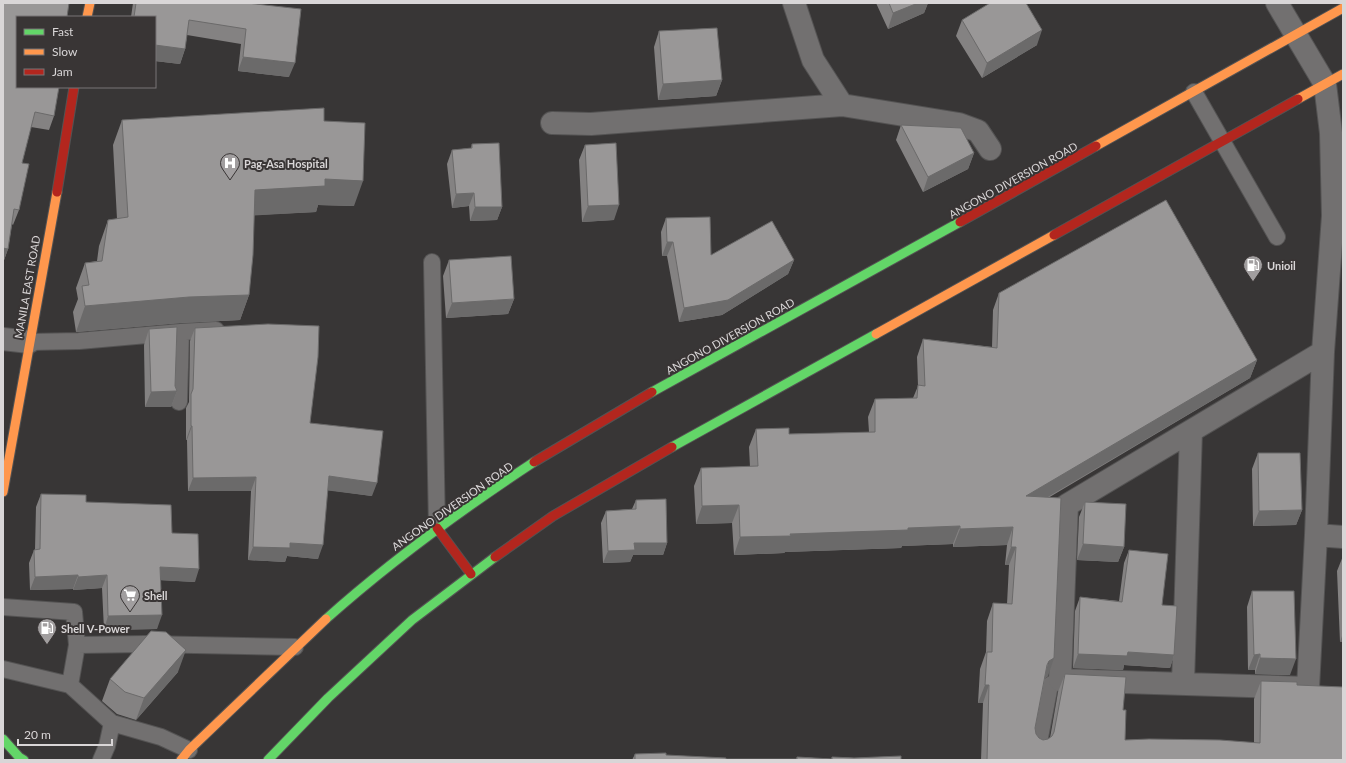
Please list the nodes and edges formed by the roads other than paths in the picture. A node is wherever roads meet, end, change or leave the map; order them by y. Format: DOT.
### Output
graph roads {
  1 [pos="90,3"];
  2 [pos="794,3"];
  3 [pos="1277,3"];
  4 [pos="1343,8"];
  5 [pos="87,16"];
  6 [pos="1296,34"];
  7 [pos="1334,79"];
  8 [pos="74,88"];
  9 [pos="1194,92"];
  10 [pos="842,105"];
  11 [pos="552,123"];
  12 [pos="1223,142"];
  13 [pos="990,149"];
  14 [pos="1277,236"];
  15 [pos="432,262"];
  16 [pos="228,330"];
  17 [pos="181,332"];
  18 [pos="3,339"];
  19 [pos="29,342"];
  20 [pos="1323,352"];
  21 [pos="178,402"];
  22 [pos="1191,431"];
  23 [pos="3,492"];
  24 [pos="437,528"];
  25 [pos="1316,535"];
  26 [pos="1343,537"];
  27 [pos="471,574"];
  28 [pos="3,608"];
  29 [pos="77,645"];
  30 [pos="295,647"];
  31 [pos="3,669"];
  32 [pos="1060,680"];
  33 [pos="1183,684"];
  34 [pos="70,685"];
  35 [pos="112,723"];
  36 [pos="3,739"];
  37 [pos="1038,748"];
  38 [pos="185,755"];
  39 [pos="24,760"];
  40 [pos="101,760"];
  41 [pos="268,760"];
  1 -- 5 [label="main road"];
  2 -- 10 [label="street"];
  3 -- 6 [label="street"];
  4 -- 6 [label="main road, ANGONO DIVERSION ROAD"];
  6 -- 7 [label="street"];
  6 -- 9 [label="main road, ANGONO DIVERSION ROAD"];
  7 -- 12 [label="main road"];
  7 -- 20 [label="street"];
  8 -- 19 [label="main road, MANILA EAST ROAD"];
  9 -- 12 [label="lane"];
  9 -- 24 [label="main road, ANGONO DIVERSION ROAD"];
  10 -- 11 [label="street"];
  10 -- 13 [label="street"];
  12 -- 14 [label="lane"];
  12 -- 27 [label="main road"];
  15 -- 24 [label="lane"];
  16 -- 17 [label="lane"];
  17 -- 19 [label="lane"];
  17 -- 21 [label="lane"];
  18 -- 19 [label="street"];
  19 -- 23 [label="main road, MANILA EAST ROAD"];
  20 -- 22 [label="street"];
  20 -- 25 [label="street"];
  22 -- 32 [label="street"];
  22 -- 33 [label="street"];
  24 -- 27 [label="main road"];
  24 -- 30 [label="main road, ANGONO DIVERSION ROAD"];
  25 -- 26 [label="street"];
  25 -- 33 [label="street"];
  27 -- 41 [label="main road"];
  28 -- 29 [label="lane"];
  29 -- 30 [label="lane"];
  29 -- 34 [label="lane"];
  30 -- 38 [label="main road, ANGONO DIVERSION ROAD"];
  31 -- 34 [label="lane"];
  32 -- 33 [label="street"];
  32 -- 37 [label="lane"];
  34 -- 35 [label="lane"];
  35 -- 38 [label="lane"];
  35 -- 40 [label="lane"];
  36 -- 39 [label="main road"];
}
